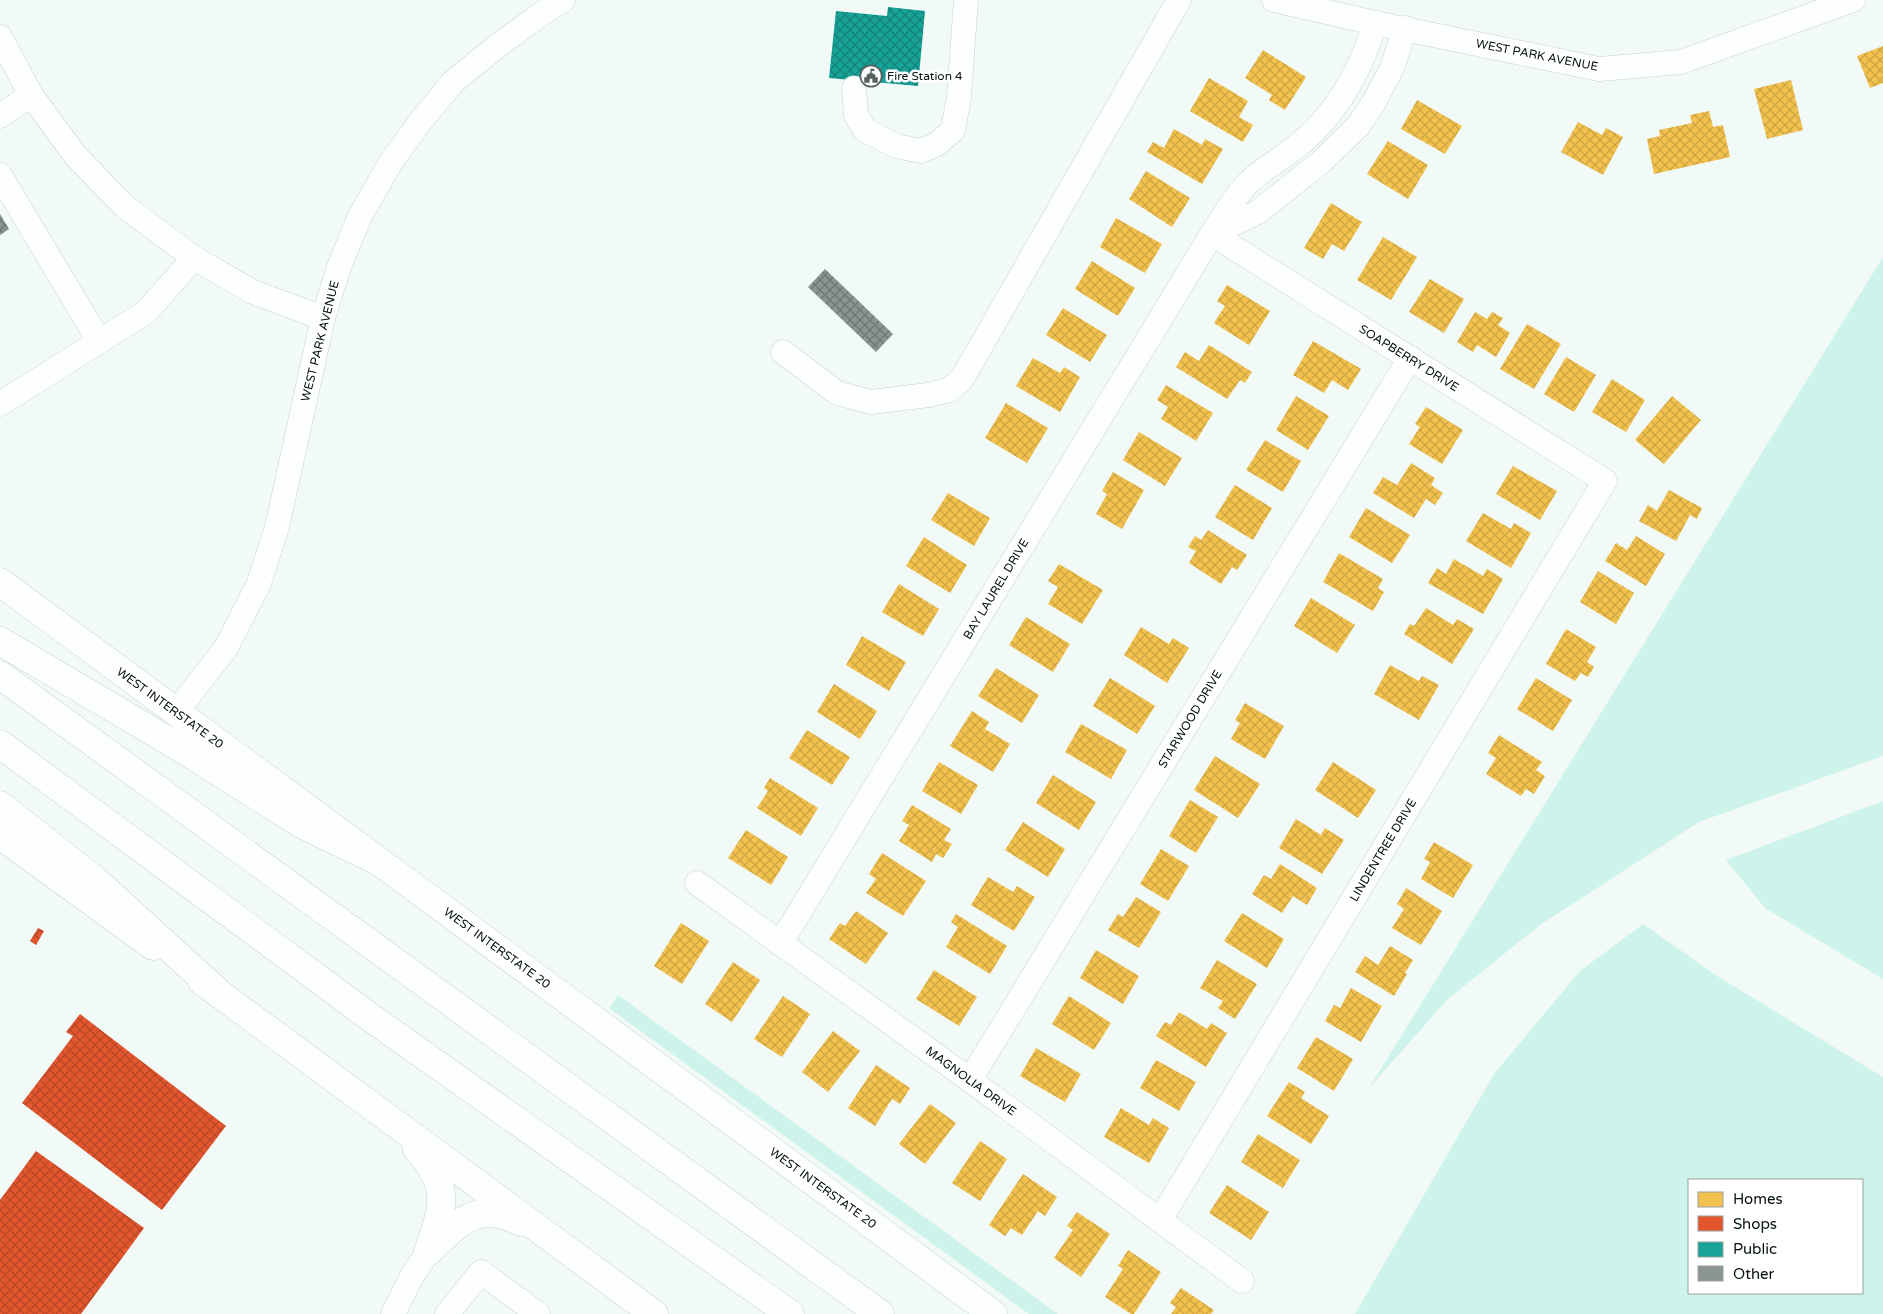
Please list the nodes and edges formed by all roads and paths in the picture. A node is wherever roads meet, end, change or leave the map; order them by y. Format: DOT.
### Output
graph roads {
  1 [pos="966,0"];
  2 [pos="1179,0"];
  3 [pos="1274,0"];
  4 [pos="1853,0"];
  5 [pos="548,4"];
  6 [pos="1375,23"];
  7 [pos="1405,28"];
  8 [pos="0,37"];
  9 [pos="854,88"];
  10 [pos="31,95"];
  11 [pos="0,116"];
  12 [pos="1303,141"];
  13 [pos="1321,162"];
  14 [pos="0,175"];
  15 [pos="1212,234"];
  16 [pos="194,258"];
  17 [pos="323,318"];
  18 [pos="99,341"];
  19 [pos="783,352"];
  20 [pos="1410,358"];
  21 [pos="0,404"];
  22 [pos="1605,481"];
  23 [pos="0,582"];
  24 [pos="0,641"];
  25 [pos="0,675"];
  26 [pos="176,712"];
  27 [pos="0,744"];
  28 [pos="0,805"];
  29 [pos="0,835"];
  30 [pos="380,862"];
  31 [pos="697,883"];
  32 [pos="780,944"];
  33 [pos="221,995"];
  34 [pos="970,1080"];
  35 [pos="393,1122"];
  36 [pos="1160,1220"];
  37 [pos="546,1234"];
  38 [pos="428,1252"];
  39 [pos="1242,1281"];
  40 [pos="450,1313"];
  41 [pos="393,1314"];
  42 [pos="538,1314"];
  43 [pos="654,1314"];
  44 [pos="790,1314"];
  45 [pos="880,1314"];
  46 [pos="993,1314"];
  1 -- 9 [label="street"];
  2 -- 19 [label="street"];
  3 -- 6 [label="street, WEST PARK AVENUE"];
  4 -- 7 [label="street, WEST PARK AVENUE"];
  5 -- 17 [label="street, WEST PARK AVENUE"];
  6 -- 7 [label="street, WEST PARK AVENUE"];
  6 -- 12 [label="street, BAY LAUREL DRIVE"];
  7 -- 13 [label="street"];
  8 -- 10 [label="street"];
  10 -- 11 [label="street"];
  10 -- 16 [label="street"];
  12 -- 13 [label="street"];
  12 -- 15 [label="street, BAY LAUREL DRIVE"];
  13 -- 15 [label="street"];
  14 -- 18 [label="street"];
  15 -- 20 [label="street, SOAPBERRY DRIVE"];
  15 -- 32 [label="street, BAY LAUREL DRIVE"];
  16 -- 17 [label="street"];
  16 -- 18 [label="street"];
  17 -- 26 [label="street, WEST PARK AVENUE"];
  18 -- 21 [label="street"];
  20 -- 22 [label="street, SOAPBERRY DRIVE"];
  20 -- 34 [label="street, STARWOOD DRIVE"];
  22 -- 36 [label="street, LINDENTREE DRIVE"];
  23 -- 26 [label="main road, WEST INTERSTATE 20"];
  24 -- 30 [label="main road"];
  25 -- 45 [label="main road"];
  26 -- 30 [label="main road, WEST INTERSTATE 20"];
  27 -- 44 [label="main road"];
  28 -- 33 [label="main road"];
  29 -- 33 [label="main road"];
  30 -- 46 [label="main road, WEST INTERSTATE 20"];
  31 -- 32 [label="street, MAGNOLIA DRIVE"];
  32 -- 34 [label="street, MAGNOLIA DRIVE"];
  33 -- 35 [label="main road"];
  34 -- 36 [label="street, MAGNOLIA DRIVE"];
  35 -- 37 [label="main road"];
  35 -- 38 [label="main road"];
  36 -- 39 [label="street, MAGNOLIA DRIVE"];
  37 -- 38 [label="main road"];
  37 -- 43 [label="main road"];
  38 -- 41 [label="street"];
  40 -- 42 [label="street"];
}
